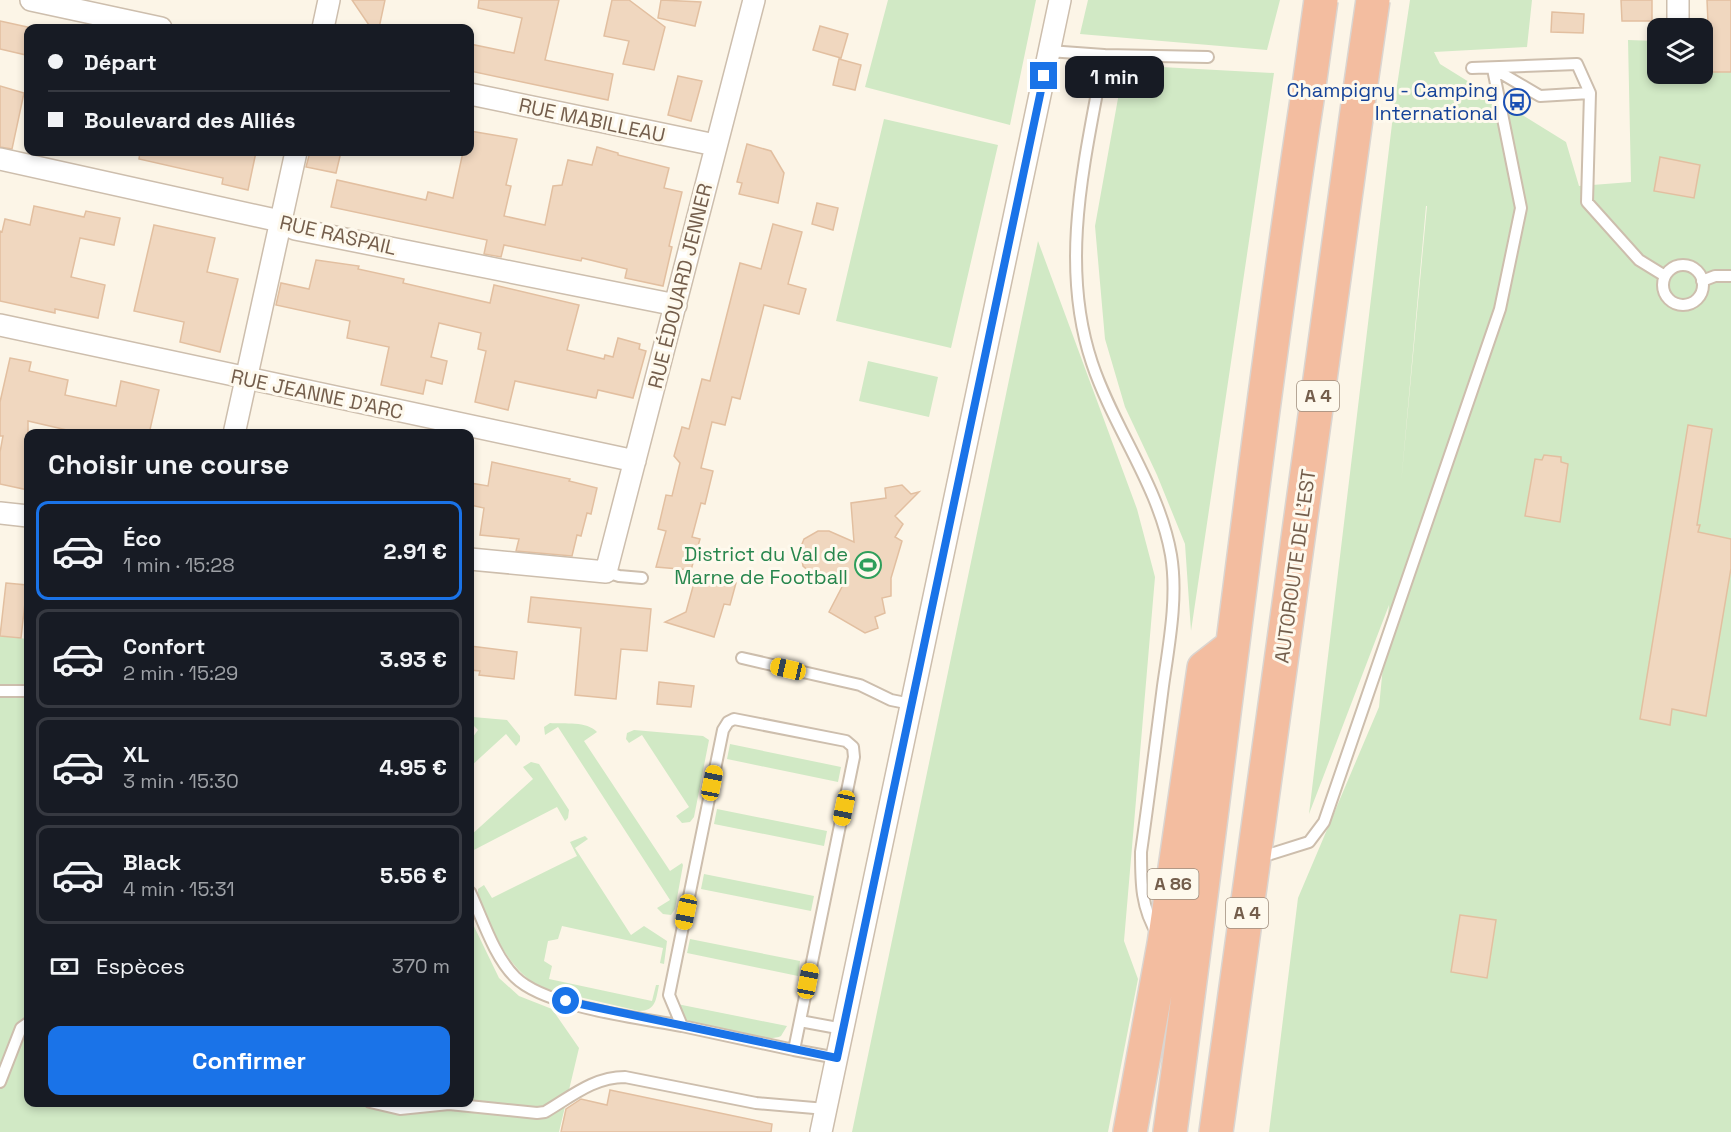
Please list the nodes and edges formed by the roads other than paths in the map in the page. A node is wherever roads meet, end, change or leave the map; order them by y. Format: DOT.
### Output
graph roads {
  1 [pos="31,0"];
  2 [pos="329,0"];
  3 [pos="754,0"];
  4 [pos="1060,0"];
  5 [pos="1321,0"];
  6 [pos="1373,0"];
  7 [pos="1678,0"];
  8 [pos="1678,18"];
  9 [pos="142,24"];
  10 [pos="324,24"];
  11 [pos="1049,51"];
  12 [pos="1104,55"];
  13 [pos="1208,57"];
  14 [pos="1472,68"];
  15 [pos="1493,69"];
  16 [pos="1590,93"];
  17 [pos="474,95"];
  18 [pos="715,145"];
  19 [pos="295,156"];
  20 [pos="0,159"];
  21 [pos="280,221"];
  22 [pos="1665,276"];
  23 [pos="1731,276"];
  24 [pos="1702,281"];
  25 [pos="676,306"];
  26 [pos="0,325"];
  27 [pos="246,379"];
  28 [pos="235,429"];
  29 [pos="635,461"];
  30 [pos="0,513"];
  31 [pos="24,516"];
  32 [pos="474,559"];
  33 [pos="606,572"];
  34 [pos="642,578"];
  35 [pos="1231,647"];
  36 [pos="742,658"];
  37 [pos="0,691"];
  38 [pos="24,691"];
  39 [pos="911,704"];
  40 [pos="1254,859"];
  41 [pos="474,900"];
  42 [pos="1164,944"];
  43 [pos="800,1021"];
  44 [pos="24,1026"];
  45 [pos="682,1026"];
  46 [pos="843,1029"];
  47 [pos="794,1050"];
  48 [pos="837,1058"];
  49 [pos="0,1082"];
  50 [pos="474,1106"];
  51 [pos="395,1107"];
  52 [pos="412,1107"];
  53 [pos="826,1109"];
  54 [pos="821,1132"];
  55 [pos="1130,1132"];
  56 [pos="1170,1132"];
  57 [pos="1216,1132"];
  1 -- 9 [label="street"];
  2 -- 10 [label="street"];
  3 -- 18 [label="street, RUE ÉDOUARD JENNER"];
  4 -- 11 [label="street"];
  5 -- 35 [label="highway, A 4, bridge"];
  6 -- 40 [label="highway, AUTOROUTE DE L’EST / A 4, bridge"];
  7 -- 8 [label="street"];
  11 -- 12 [label="lane"];
  11 -- 39 [label="street"];
  12 -- 13 [label="lane"];
  12 -- 42 [label="lane"];
  14 -- 15 [label="lane"];
  15 -- 16 [label="lane"];
  15 -- 16 [label="lane"];
  15 -- 40 [label="lane"];
  16 -- 22 [label="lane"];
  17 -- 18 [label="street, RUE MABILLEAU"];
  18 -- 25 [label="street, RUE ÉDOUARD JENNER"];
  19 -- 21 [label="street"];
  20 -- 21 [label="street, RUE RASPAIL"];
  21 -- 25 [label="street, RUE RASPAIL"];
  21 -- 27 [label="street"];
  22 -- 24 [label="lane"];
  22 -- 24 [label="lane"];
  23 -- 24 [label="lane"];
  25 -- 29 [label="street, RUE ÉDOUARD JENNER"];
  26 -- 27 [label="street, RUE JEANNE D'ARC"];
  27 -- 28 [label="street"];
  27 -- 29 [label="street, RUE JEANNE D'ARC"];
  29 -- 33 [label="street, RUE ÉDOUARD JENNER"];
  30 -- 31 [label="street"];
  32 -- 33 [label="street"];
  33 -- 34 [label="lane"];
  35 -- 42 [label="highway, A 86"];
  35 -- 56 [label="highway, A 4"];
  36 -- 39 [label="lane"];
  37 -- 38 [label="lane"];
  39 -- 46 [label="street"];
  40 -- 57 [label="highway, AUTOROUTE DE L’EST / A 4"];
  41 -- 45 [label="lane"];
  42 -- 55 [label="highway, A 86"];
  43 -- 45 [label="lane"];
  43 -- 46 [label="lane"];
  43 -- 47 [label="lane"];
  44 -- 49 [label="lane"];
  45 -- 47 [label="lane"];
  46 -- 48 [label="street"];
  47 -- 48 [label="lane"];
  48 -- 53 [label="street"];
  50 -- 53 [label="lane"];
  51 -- 52 [label="lane"];
  53 -- 54 [label="street"];
}
